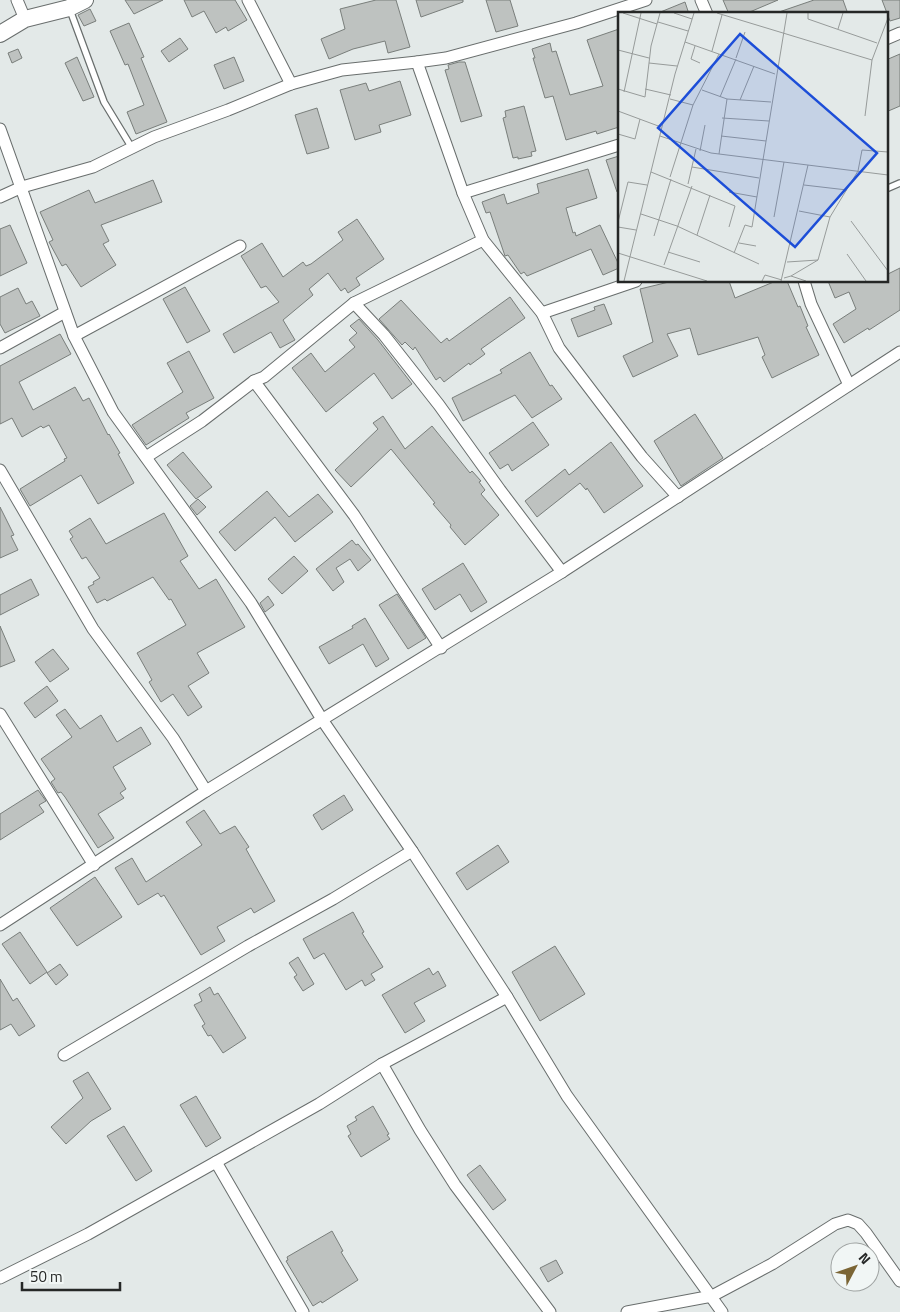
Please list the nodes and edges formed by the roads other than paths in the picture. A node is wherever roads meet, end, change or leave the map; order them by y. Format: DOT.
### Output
graph roads {
  1 [pos="17,0"];
  2 [pos="85,0"];
  3 [pos="248,0"];
  4 [pos="646,0"];
  5 [pos="701,0"];
  6 [pos="69,8"];
  7 [pos="706,12"];
  8 [pos="25,19"];
  9 [pos="900,33"];
  10 [pos="0,34"];
  11 [pos="888,38"];
  12 [pos="417,62"];
  13 [pos="292,84"];
  14 [pos="0,129"];
  15 [pos="618,145"];
  16 [pos="132,148"];
  17 [pos="900,183"];
  18 [pos="22,187"];
  19 [pos="888,188"];
  20 [pos="463,192"];
  21 [pos="0,197"];
  22 [pos="483,240"];
  23 [pos="240,246"];
  24 [pos="633,282"];
  25 [pos="804,282"];
  26 [pos="354,303"];
  27 [pos="65,312"];
  28 [pos="542,313"];
  29 [pos="74,336"];
  30 [pos="0,348"];
  31 [pos="900,352"];
  32 [pos="254,381"];
  33 [pos="849,385"];
  34 [pos="146,457"];
  35 [pos="0,470"];
  36 [pos="678,497"];
  37 [pos="562,572"];
  38 [pos="441,648"];
  39 [pos="0,714"];
  40 [pos="323,721"];
  41 [pos="206,791"];
  42 [pos="412,851"];
  43 [pos="94,865"];
  44 [pos="0,925"];
  45 [pos="507,997"];
  46 [pos="64,1055"];
  47 [pos="382,1064"];
  48 [pos="216,1162"];
  49 [pos="0,1278"];
  50 [pos="900,1281"];
  51 [pos="712,1296"];
  52 [pos="303,1312"];
  53 [pos="550,1312"];
  54 [pos="627,1312"];
  55 [pos="722,1312"];
  1 -- 8 [label="street"];
  2 -- 6 [label="street"];
  3 -- 13 [label="street"];
  4 -- 12 [label="street"];
  5 -- 7 [label="street"];
  6 -- 8 [label="street"];
  6 -- 16 [label="lane"];
  8 -- 10 [label="street"];
  9 -- 11 [label="street"];
  12 -- 13 [label="street"];
  12 -- 20 [label="street"];
  13 -- 16 [label="street"];
  14 -- 18 [label="street"];
  15 -- 20 [label="street"];
  16 -- 18 [label="street"];
  17 -- 19 [label="lane"];
  18 -- 21 [label="street"];
  18 -- 27 [label="street"];
  20 -- 22 [label="street"];
  22 -- 26 [label="street"];
  22 -- 28 [label="street"];
  23 -- 29 [label="street"];
  24 -- 28 [label="street"];
  25 -- 33 [label="street"];
  26 -- 32 [label="street"];
  26 -- 37 [label="street"];
  27 -- 29 [label="street"];
  27 -- 30 [label="street"];
  28 -- 36 [label="street"];
  29 -- 34 [label="street"];
  31 -- 33 [label="street"];
  32 -- 34 [label="street"];
  32 -- 38 [label="street"];
  33 -- 36 [label="street"];
  34 -- 40 [label="street"];
  35 -- 41 [label="street"];
  36 -- 37 [label="street"];
  37 -- 38 [label="street"];
  38 -- 40 [label="street"];
  39 -- 43 [label="street"];
  40 -- 41 [label="street"];
  40 -- 42 [label="street"];
  41 -- 43 [label="street"];
  42 -- 45 [label="street"];
  42 -- 46 [label="street"];
  43 -- 44 [label="street"];
  45 -- 47 [label="street"];
  45 -- 51 [label="street"];
  47 -- 48 [label="street"];
  47 -- 53 [label="street"];
  48 -- 49 [label="street"];
  48 -- 52 [label="street"];
  50 -- 51 [label="street"];
  51 -- 54 [label="street"];
  51 -- 55 [label="street"];
}
